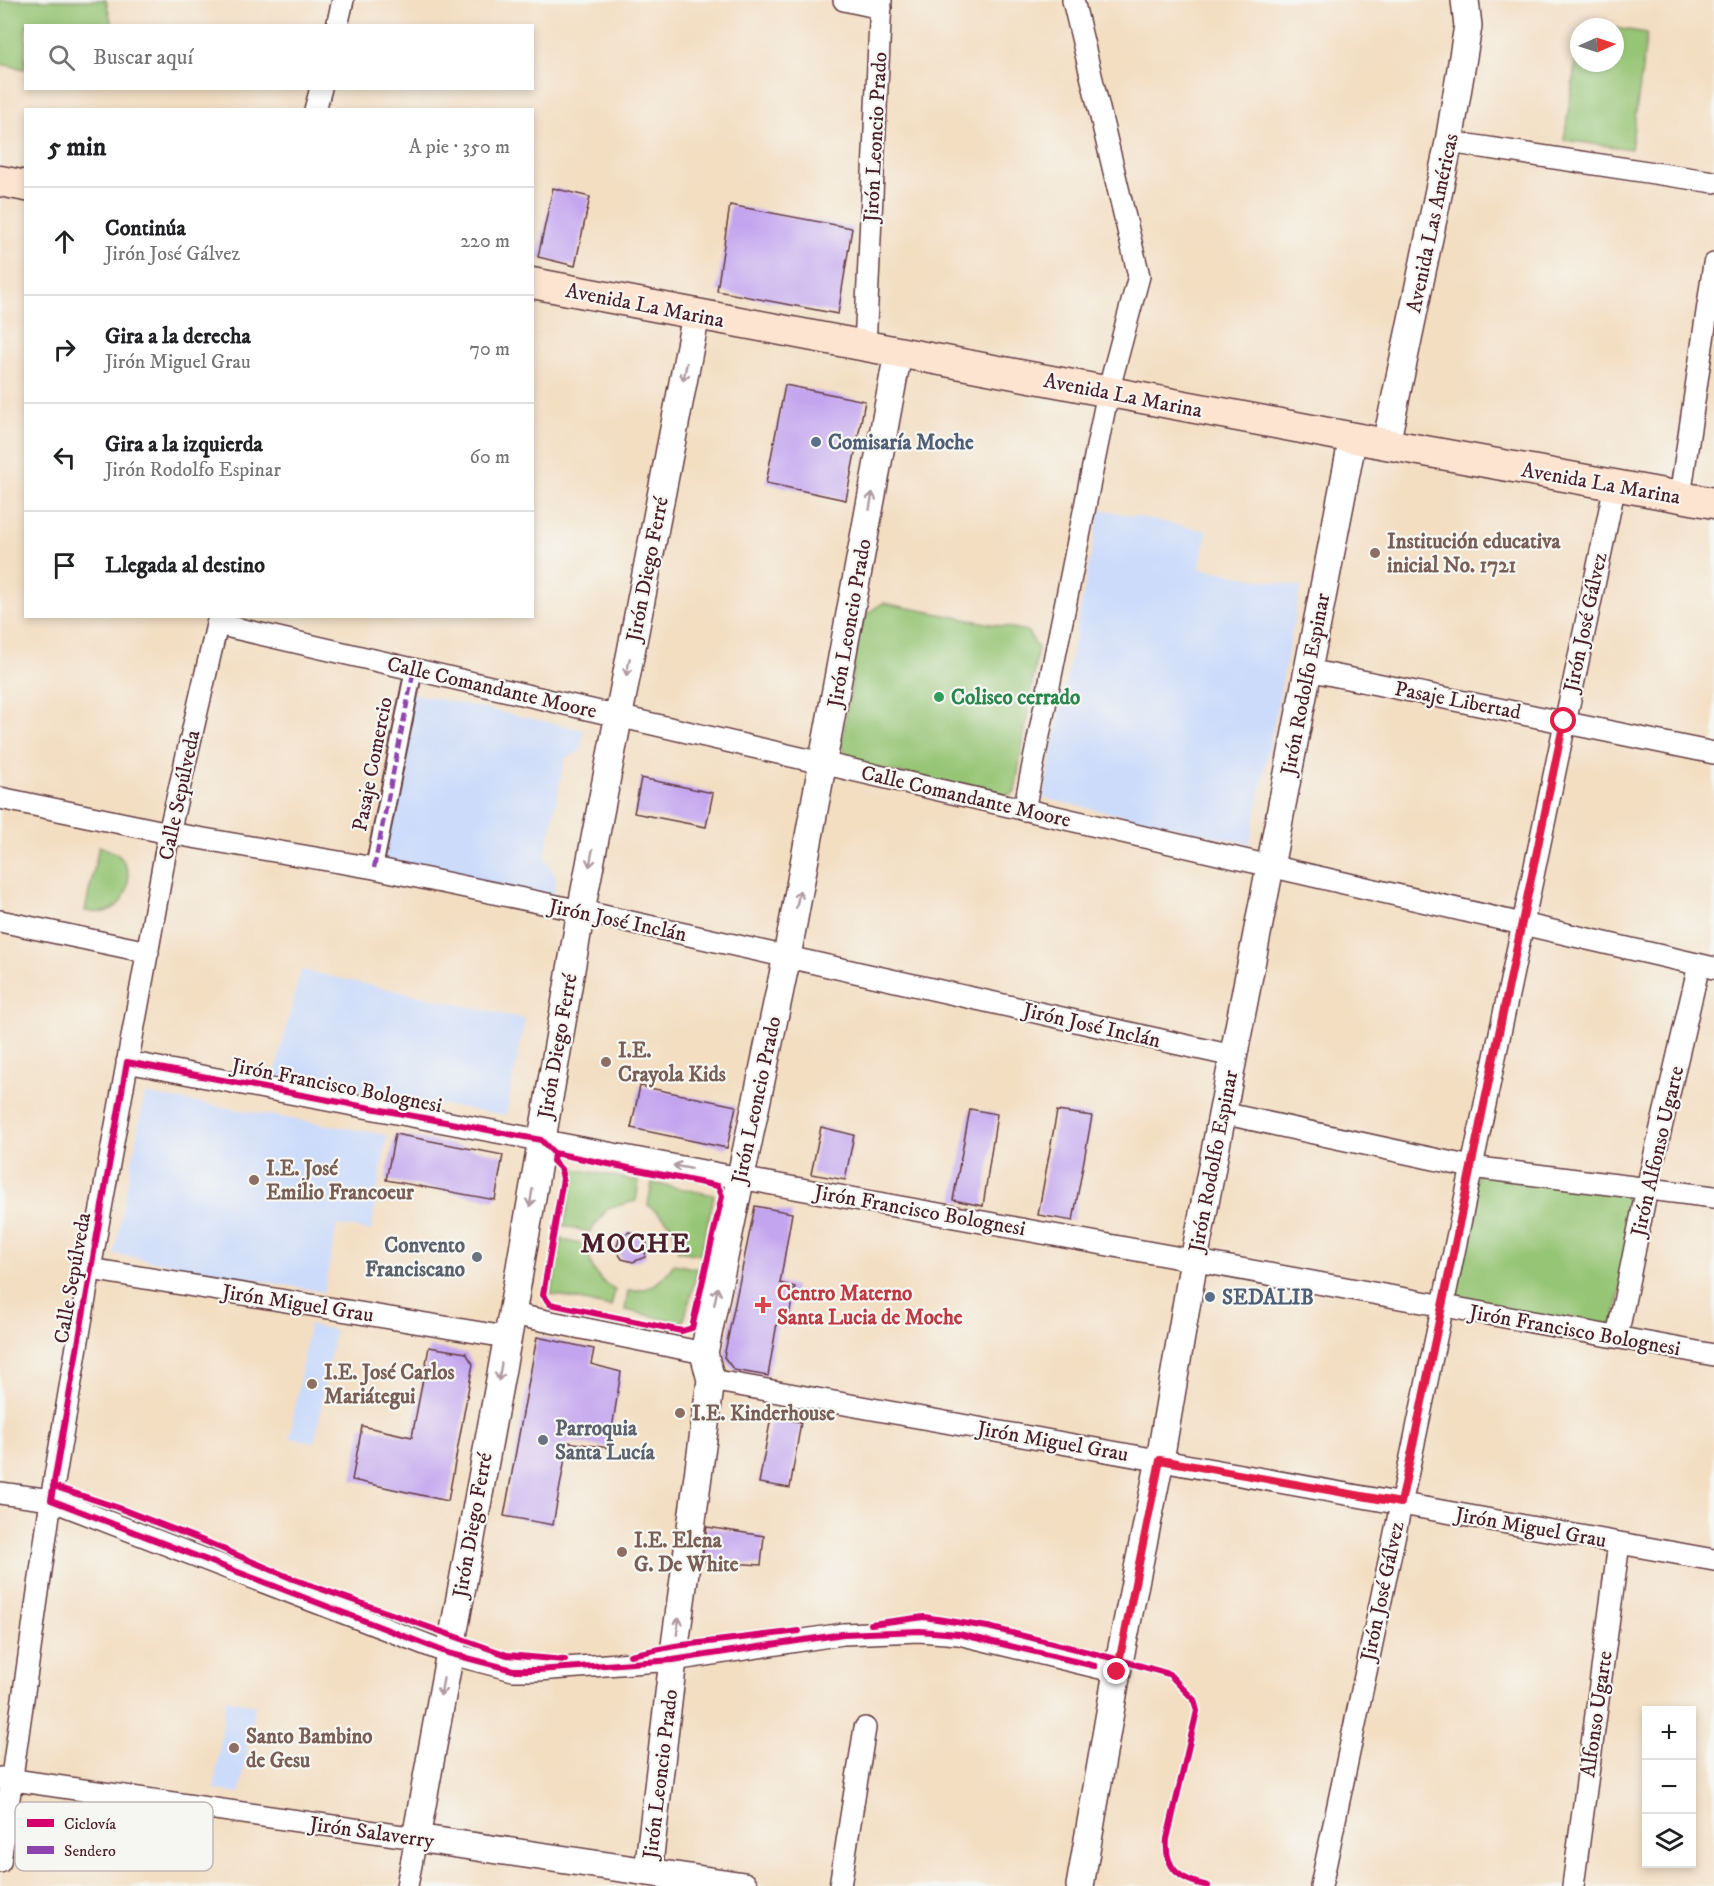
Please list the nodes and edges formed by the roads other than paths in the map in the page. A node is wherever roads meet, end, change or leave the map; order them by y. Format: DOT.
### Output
graph roads {
  1 [pos="343,0"];
  2 [pos="844,0"];
  3 [pos="1073,0"];
  4 [pos="1465,0"];
  5 [pos="881,4"];
  6 [pos="337,24"];
  7 [pos="320,90"];
  8 [pos="316,108"];
  9 [pos="1449,142"];
  10 [pos="0,181"];
  11 [pos="1714,182"];
  12 [pos="24,186"];
  13 [pos="1714,264"];
  14 [pos="534,283"];
  15 [pos="696,315"];
  16 [pos="865,347"];
  17 [pos="898,353"];
  18 [pos="1108,392"];
  19 [pos="1353,438"];
  20 [pos="1386,444"];
  21 [pos="1615,485"];
  22 [pos="1680,497"];
  23 [pos="1714,503"];
  24 [pos="218,620"];
  25 [pos="414,669"];
  26 [pos="1308,670"];
  27 [pos="619,716"];
  28 [pos="1564,721"];
  29 [pos="1714,753"];
  30 [pos="823,763"];
  31 [pos="0,798"];
  32 [pos="1024,810"];
  33 [pos="169,833"];
  34 [pos="1270,866"];
  35 [pos="374,868"];
  36 [pos="581,911"];
  37 [pos="0,921"];
  38 [pos="1521,924"];
  39 [pos="148,952"];
  40 [pos="787,956"];
  41 [pos="1707,966"];
  42 [pos="1233,1056"];
  43 [pos="127,1062"];
  44 [pos="1222,1113"];
  45 [pos="541,1140"];
  46 [pos="1471,1167"];
  47 [pos="740,1178"];
  48 [pos="1647,1188"];
  49 [pos="1714,1197"];
  50 [pos="1194,1260"];
  51 [pos="90,1269"];
  52 [pos="1442,1305"];
  53 [pos="509,1326"];
  54 [pos="1617,1337"];
  55 [pos="704,1353"];
  56 [pos="1714,1355"];
  57 [pos="711,1380"];
  58 [pos="1160,1460"];
  59 [pos="0,1493"];
  60 [pos="51,1500"];
  61 [pos="1401,1503"];
  62 [pos="1619,1543"];
  63 [pos="1714,1560"];
  64 [pos="448,1653"];
  65 [pos="673,1660"];
  66 [pos="1106,1669"];
  67 [pos="865,1728"];
  68 [pos="5,1779"];
  69 [pos="165,1802"];
  70 [pos="213,1809"];
  71 [pos="416,1838"];
  72 [pos="0,1862"];
  73 [pos="647,1879"];
  74 [pos="407,1886"];
  75 [pos="744,1886"];
  76 [pos="840,1886"];
  77 [pos="1080,1886"];
  78 [pos="1321,1886"];
  79 [pos="1573,1886"];
  1 -- 6 [label="street"];
  2 -- 5 [label="street"];
  3 -- 18 [label="street"];
  4 -- 9 [label="street, Avenida Las Américas"];
  5 -- 16 [label="street, Jirón Leoncio Prado"];
  7 -- 8 [label="street"];
  9 -- 11 [label="street"];
  9 -- 20 [label="street, Avenida Las Américas"];
  10 -- 12 [label="main road"];
  13 -- 22 [label="street"];
  14 -- 15 [label="main road, Avenida La Marina"];
  15 -- 16 [label="main road, Avenida La Marina"];
  15 -- 27 [label="street, Jirón Diego Ferré, one-way"];
  16 -- 17 [label="main road, Avenida La Marina"];
  17 -- 18 [label="main road, Avenida La Marina"];
  30 -- 17 [label="street, Jirón Leoncio Prado, one-way"];
  18 -- 19 [label="main road, Avenida La Marina"];
  18 -- 32 [label="street"];
  19 -- 20 [label="main road, Avenida La Marina"];
  19 -- 26 [label="street, Jirón Rodolfo Espinar"];
  20 -- 21 [label="main road, Avenida La Marina"];
  21 -- 22 [label="main road, Avenida La Marina"];
  21 -- 28 [label="street, Jirón José Gálvez"];
  22 -- 23 [label="main road, Avenida La Marina"];
  24 -- 25 [label="street, Calle Comandante Moore"];
  24 -- 33 [label="street, Calle Sepúlveda"];
  25 -- 27 [label="street, Calle Comandante Moore"];
  25 -- 35 [label="street, Pasaje Comercio"];
  26 -- 28 [label="street, Pasaje Libertad"];
  26 -- 34 [label="street, Jirón Rodolfo Espinar"];
  27 -- 30 [label="street, Calle Comandante Moore"];
  27 -- 36 [label="street, Jirón Diego Ferré, one-way"];
  28 -- 29 [label="street, Pasaje Libertad"];
  28 -- 38 [label="street, Jirón José Gálvez"];
  30 -- 32 [label="street, Calle Comandante Moore"];
  40 -- 30 [label="street, Jirón Leoncio Prado, one-way"];
  31 -- 33 [label="street, Jirón José Inclán"];
  32 -- 34 [label="street, Calle Comandante Moore"];
  33 -- 35 [label="street, Jirón José Inclán"];
  33 -- 39 [label="street, Calle Sepúlveda"];
  34 -- 38 [label="street, Calle Comandante Moore"];
  34 -- 42 [label="street, Jirón Rodolfo Espinar"];
  35 -- 36 [label="street, Jirón José Inclán"];
  36 -- 40 [label="street, Jirón José Inclán"];
  36 -- 45 [label="street, Jirón Diego Ferré"];
  37 -- 39 [label="street"];
  38 -- 41 [label="street, Calle Comandante Moore"];
  38 -- 46 [label="street, Jirón José Gálvez"];
  39 -- 43 [label="street, Calle Sepúlveda"];
  40 -- 42 [label="street, Jirón José Inclán"];
  40 -- 47 [label="street, Jirón Leoncio Prado"];
  41 -- 48 [label="street, Jirón Alfonso Ugarte"];
  42 -- 44 [label="street, Jirón Rodolfo Espinar"];
  43 -- 45 [label="street, Jirón Francisco Bolognesi"];
  43 -- 51 [label="street, Calle Sepúlveda"];
  44 -- 46 [label="street"];
  44 -- 50 [label="street, Jirón Rodolfo Espinar"];
  47 -- 45 [label="street, Jirón Francisco Bolognesi, one-way"];
  45 -- 53 [label="street, Jirón Diego Ferré, one-way"];
  46 -- 48 [label="street"];
  46 -- 52 [label="street, Jirón José Gálvez"];
  47 -- 50 [label="street, Jirón Francisco Bolognesi"];
  55 -- 47 [label="street, Jirón Leoncio Prado, one-way"];
  48 -- 49 [label="street"];
  48 -- 54 [label="street, Jirón Alfonso Ugarte"];
  50 -- 52 [label="street, Jirón Francisco Bolognesi"];
  50 -- 58 [label="street, Jirón Rodolfo Espinar"];
  51 -- 53 [label="street, Jirón Miguel Grau"];
  51 -- 60 [label="street, Calle Sepúlveda"];
  52 -- 54 [label="street, Jirón Francisco Bolognesi"];
  52 -- 61 [label="street, Jirón José Gálvez"];
  53 -- 55 [label="street, Jirón Miguel Grau"];
  53 -- 64 [label="street, Jirón Diego Ferré, one-way"];
  54 -- 56 [label="street, Jirón Francisco Bolognesi"];
  55 -- 57 [label="street, Jirón Leoncio Prado"];
  57 -- 58 [label="street, Jirón Miguel Grau"];
  65 -- 57 [label="street, Jirón Leoncio Prado, one-way"];
  58 -- 61 [label="street, Jirón Miguel Grau"];
  58 -- 66 [label="street, Jirón Rodolfo Espinar"];
  59 -- 60 [label="street"];
  60 -- 64 [label="street"];
  60 -- 68 [label="street, Calle Sepúlveda"];
  61 -- 62 [label="street, Jirón Miguel Grau"];
  61 -- 78 [label="street, Jirón José Gálvez"];
  62 -- 63 [label="street, Jirón Miguel Grau"];
  62 -- 79 [label="street, Alfonso Ugarte"];
  64 -- 65 [label="street"];
  64 -- 71 [label="street, Jirón Diego Ferré, one-way"];
  65 -- 66 [label="street"];
  65 -- 73 [label="street, Jirón Leoncio Prado"];
  66 -- 77 [label="street, Jirón Rodolfo Espinar"];
  67 -- 76 [label="street"];
  68 -- 69 [label="street, Jirón Salaverry"];
  68 -- 72 [label="street, Calle Sepúlveda"];
  70 -- 71 [label="street, Jirón Salaverry"];
  71 -- 73 [label="street, Jirón Salaverry"];
  71 -- 74 [label="street, Jirón Diego Ferré"];
  73 -- 75 [label="street, Jirón Salaverry"];
}
